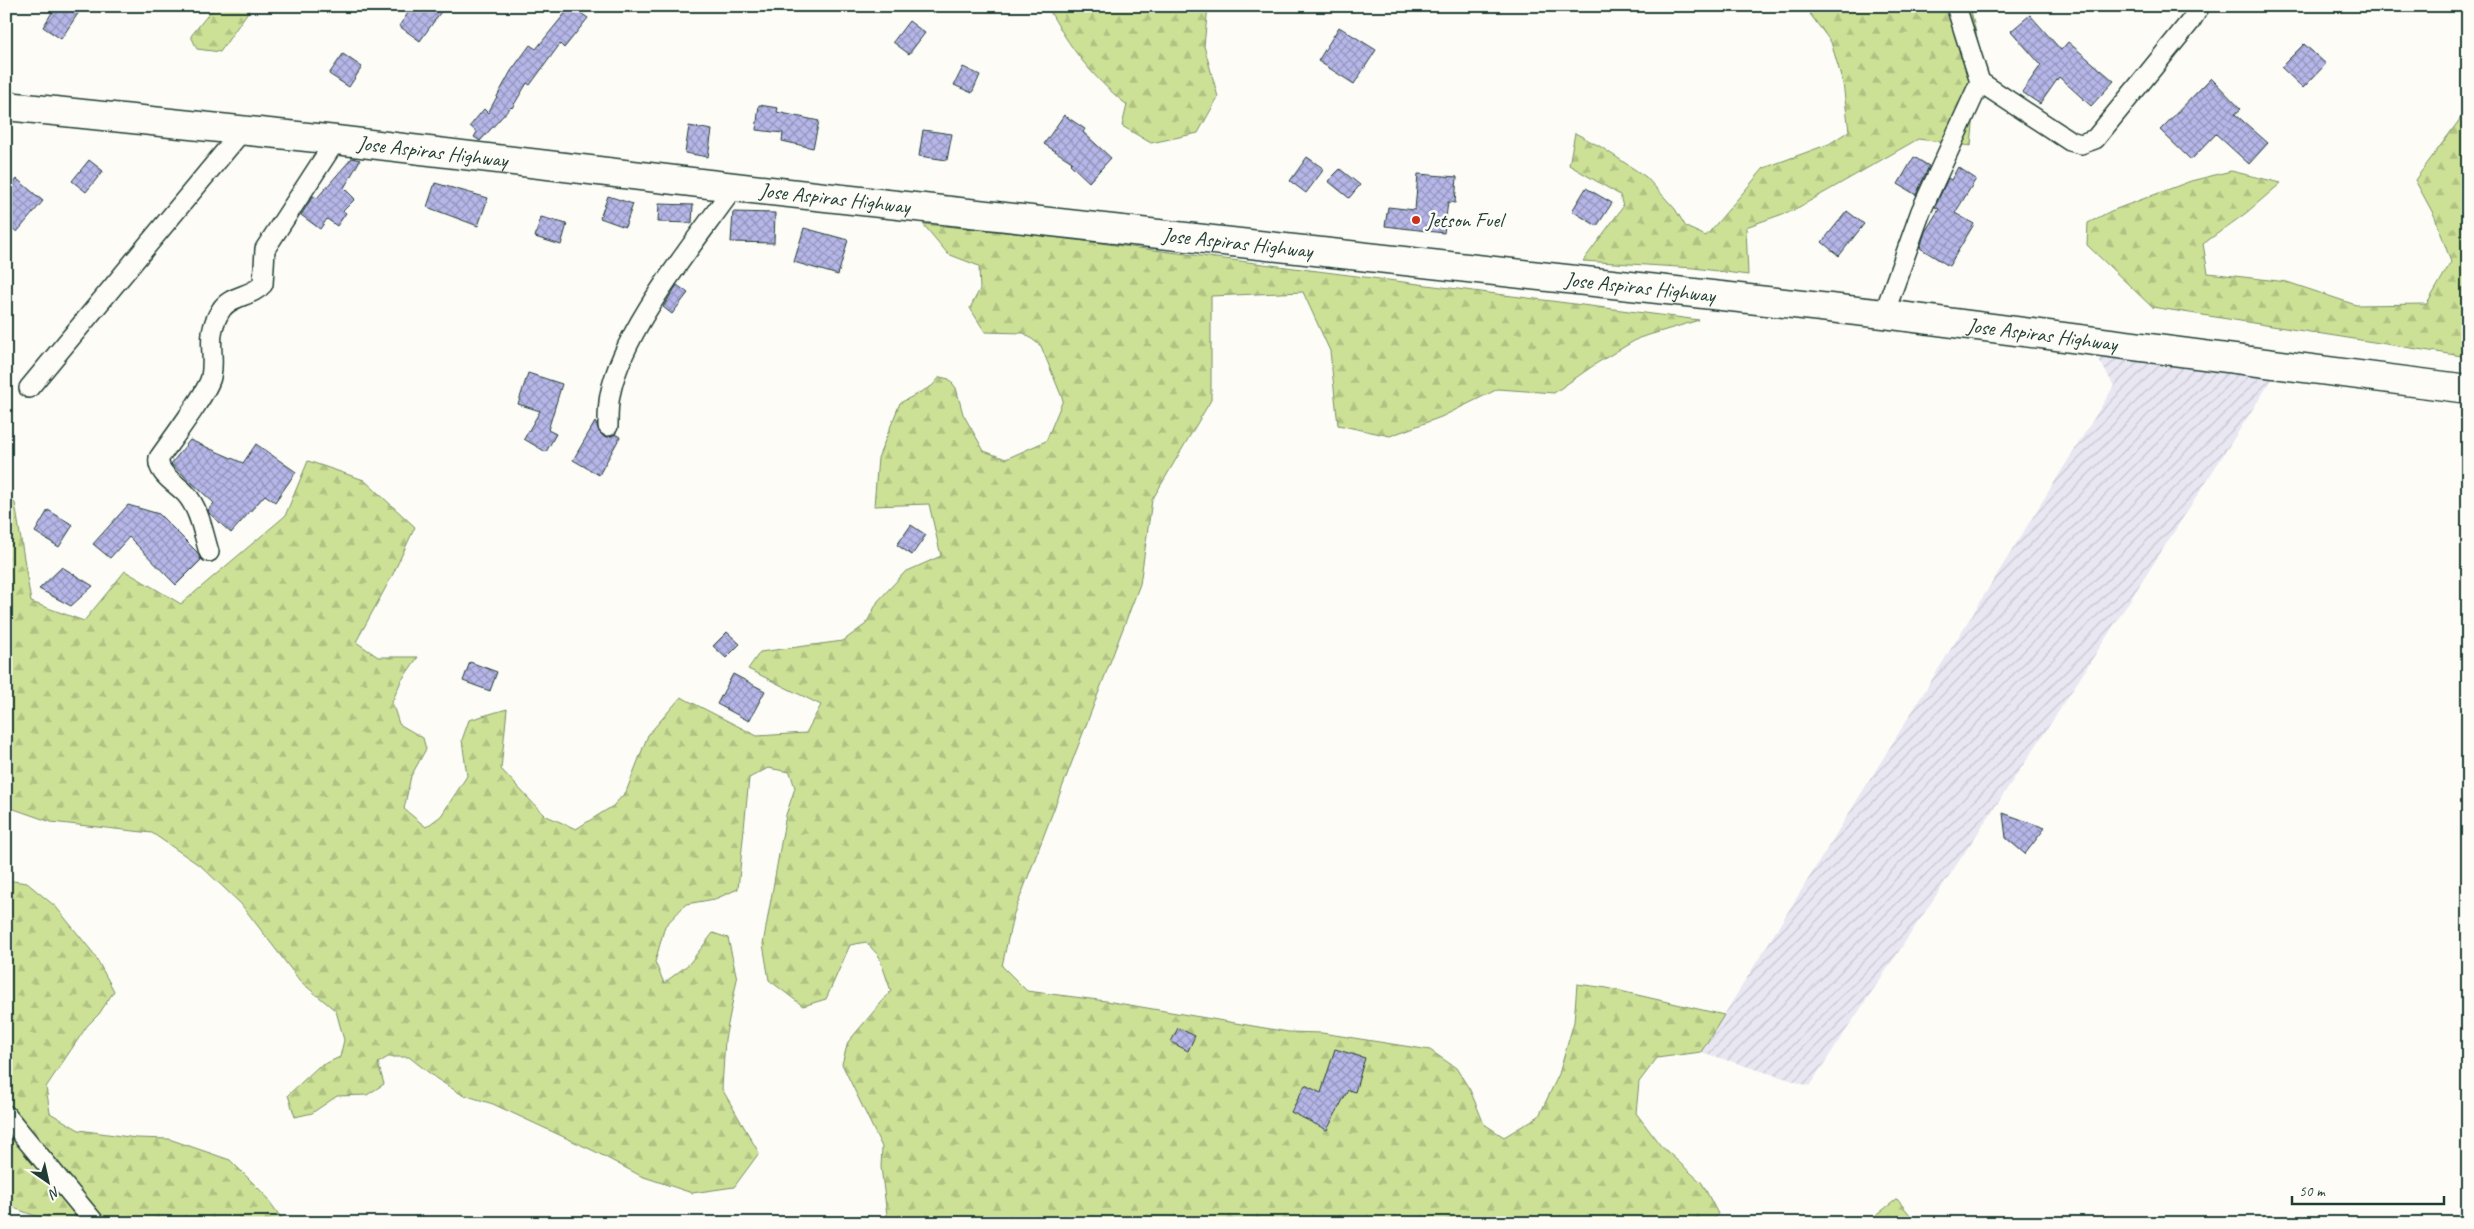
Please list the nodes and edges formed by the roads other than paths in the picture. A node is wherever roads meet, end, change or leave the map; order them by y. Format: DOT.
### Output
graph roads {
  1 [pos="1956,6"];
  2 [pos="2200,6"];
  3 [pos="1980,82"];
  4 [pos="6,106"];
  5 [pos="242,130"];
  6 [pos="336,140"];
  7 [pos="734,187"];
  8 [pos="1884,314"];
  9 [pos="29,388"];
  10 [pos="2468,389"];
  11 [pos="608,426"];
  12 [pos="210,552"];
  13 [pos="6,1115"];
  14 [pos="95,1223"];
  1 -- 3 [label="street"];
  2 -- 3 [label="street"];
  3 -- 8 [label="street"];
  4 -- 5 [label="main road, Jose Aspiras Highway"];
  5 -- 6 [label="main road, Jose Aspiras Highway"];
  5 -- 9 [label="street"];
  6 -- 7 [label="main road, Jose Aspiras Highway"];
  6 -- 12 [label="street"];
  7 -- 8 [label="main road, Jose Aspiras Highway"];
  7 -- 11 [label="street"];
  8 -- 10 [label="main road, Jose Aspiras Highway"];
  13 -- 14 [label="street"];
}
